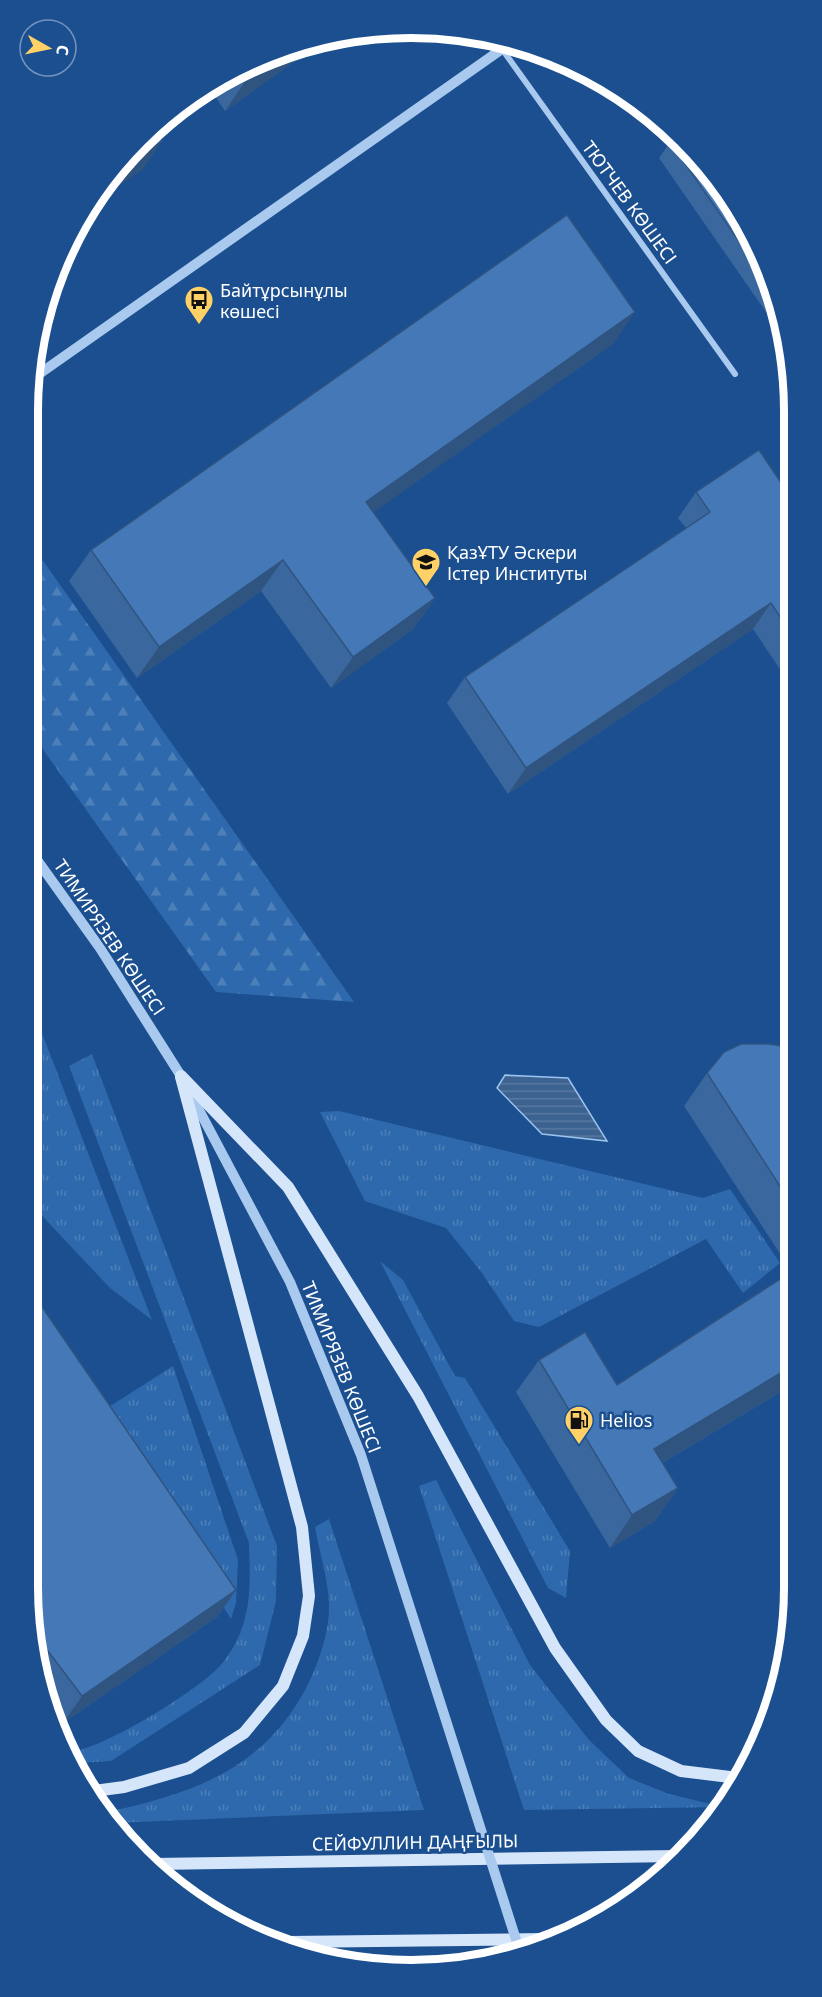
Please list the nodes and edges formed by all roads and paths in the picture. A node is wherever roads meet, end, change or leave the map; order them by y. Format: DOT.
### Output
graph roads {
  1 [pos="501,49"];
  2 [pos="508,50"];
  3 [pos="40,374"];
  4 [pos="735,374"];
  5 [pos="38,861"];
  6 [pos="181,1076"];
  7 [pos="732,1777"];
  8 [pos="98,1790"];
  9 [pos="669,1856"];
  10 [pos="162,1864"];
  11 [pos="533,1939"];
  12 [pos="297,1942"];
  13 [pos="517,1944"];
  1 -- 3 [label="street"];
  2 -- 4 [label="street, ТЮТЧЕВ КӨШЕСІ"];
  5 -- 6 [label="street, ТИМИРЯЗЕВ КӨШЕСІ"];
  6 -- 7 [label="main road"];
  6 -- 8 [label="main road"];
  6 -- 13 [label="street, ТИМИРЯЗЕВ КӨШЕСІ, bridge"];
  9 -- 10 [label="main road, СЕЙФУЛЛИН ДАҢҒЫЛЫ"];
  11 -- 12 [label="main road"];
}
